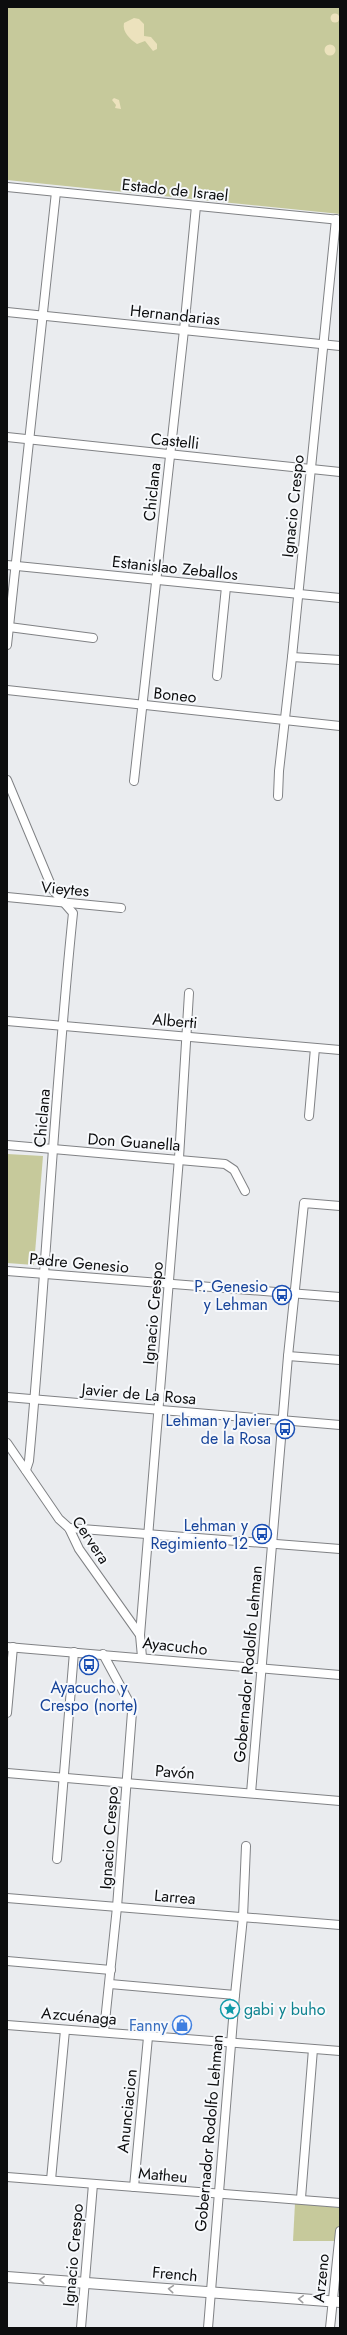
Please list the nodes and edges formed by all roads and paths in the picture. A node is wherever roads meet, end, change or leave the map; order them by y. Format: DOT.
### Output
graph roads {
  1 [pos="7,187"];
  2 [pos="56,192"];
  3 [pos="196,206"];
  4 [pos="338,219"];
  5 [pos="7,312"];
  6 [pos="42,316"];
  7 [pos="184,330"];
  8 [pos="324,344"];
  9 [pos="340,346"];
  10 [pos="7,437"];
  11 [pos="29,440"];
  12 [pos="170,455"];
  13 [pos="310,469"];
  14 [pos="340,472"];
  15 [pos="7,565"];
  16 [pos="16,566"];
  17 [pos="156,581"];
  18 [pos="226,587"];
  19 [pos="298,594"];
  20 [pos="340,598"];
  21 [pos="9,628"];
  22 [pos="93,638"];
  23 [pos="7,645"];
  24 [pos="292,657"];
  25 [pos="340,660"];
  26 [pos="217,676"];
  27 [pos="7,690"];
  28 [pos="142,705"];
  29 [pos="285,721"];
  30 [pos="340,726"];
  31 [pos="134,781"];
  32 [pos="8,782"];
  33 [pos="278,796"];
  34 [pos="7,897"];
  35 [pos="65,903"];
  36 [pos="121,908"];
  37 [pos="190,993"];
  38 [pos="7,1021"];
  39 [pos="64,1026"];
  40 [pos="187,1035"];
  41 [pos="315,1048"];
  42 [pos="340,1050"];
  43 [pos="309,1116"];
  44 [pos="7,1145"];
  45 [pos="53,1150"];
  46 [pos="179,1158"];
  47 [pos="245,1191"];
  48 [pos="340,1206"];
  49 [pos="7,1271"];
  50 [pos="43,1274"];
  51 [pos="169,1284"];
  52 [pos="295,1294"];
  53 [pos="340,1298"];
  54 [pos="288,1356"];
  55 [pos="340,1360"];
  56 [pos="7,1397"];
  57 [pos="35,1399"];
  58 [pos="158,1410"];
  59 [pos="282,1420"];
  60 [pos="340,1425"];
  61 [pos="7,1442"];
  62 [pos="26,1470"];
  63 [pos="69,1528"];
  64 [pos="149,1534"];
  65 [pos="271,1544"];
  66 [pos="340,1549"];
  67 [pos="140,1635"];
  68 [pos="10,1647"];
  69 [pos="74,1652"];
  70 [pos="103,1654"];
  71 [pos="142,1657"];
  72 [pos="262,1668"];
  73 [pos="340,1675"];
  74 [pos="7,1713"];
  75 [pos="7,1773"];
  76 [pos="63,1778"];
  77 [pos="127,1783"];
  78 [pos="251,1793"];
  79 [pos="340,1801"];
  80 [pos="246,1846"];
  81 [pos="57,1859"];
  82 [pos="7,1898"];
  83 [pos="118,1907"];
  84 [pos="243,1917"];
  85 [pos="340,1925"];
  86 [pos="7,1960"];
  87 [pos="111,1970"];
  88 [pos="110,1984"];
  89 [pos="235,1995"];
  90 [pos="7,2025"];
  91 [pos="65,2030"];
  92 [pos="104,2031"];
  93 [pos="148,2038"];
  94 [pos="231,2042"];
  95 [pos="313,2049"];
  96 [pos="340,2051"];
  97 [pos="7,2177"];
  98 [pos="51,2180"];
  99 [pos="93,2184"];
  100 [pos="134,2187"];
  101 [pos="219,2194"];
  102 [pos="301,2198"];
  103 [pos="340,2203"];
  104 [pos="340,2231"];
  105 [pos="7,2278"];
  106 [pos="85,2282"];
  107 [pos="211,2292"];
  108 [pos="336,2302"];
  109 [pos="81,2328"];
  110 [pos="208,2328"];
  111 [pos="330,2328"];
  1 -- 2 [label="street, Estado de Israel"];
  2 -- 3 [label="street, Estado de Israel"];
  2 -- 6 [label="street"];
  3 -- 4 [label="street, Estado de Israel"];
  3 -- 7 [label="street, Chiclana"];
  4 -- 8 [label="street, Ignacio Crespo"];
  5 -- 6 [label="street, Hernandarias"];
  6 -- 7 [label="street, Hernandarias"];
  6 -- 11 [label="street"];
  7 -- 8 [label="street, Hernandarias"];
  7 -- 12 [label="street, Chiclana"];
  8 -- 9 [label="street, Hernandarias"];
  8 -- 13 [label="street, Ignacio Crespo"];
  10 -- 11 [label="street, Castelli"];
  11 -- 12 [label="street, Castelli"];
  11 -- 16 [label="street"];
  12 -- 13 [label="street, Castelli"];
  12 -- 17 [label="street, Chiclana"];
  13 -- 14 [label="street, Castelli"];
  13 -- 19 [label="street, Ignacio Crespo"];
  15 -- 16 [label="street, Estanislao Zeballos"];
  16 -- 17 [label="street, Estanislao Zeballos"];
  16 -- 21 [label="street"];
  17 -- 18 [label="street, Estanislao Zeballos"];
  17 -- 28 [label="street, Chiclana"];
  18 -- 19 [label="street, Estanislao Zeballos"];
  18 -- 26 [label="street"];
  19 -- 20 [label="street, Estanislao Zeballos"];
  19 -- 24 [label="street, Ignacio Crespo"];
  21 -- 22 [label="street"];
  21 -- 23 [label="street"];
  24 -- 25 [label="street"];
  24 -- 29 [label="street, Ignacio Crespo"];
  27 -- 28 [label="street, Boneo"];
  28 -- 29 [label="street, Boneo"];
  28 -- 31 [label="street, Chiclana"];
  29 -- 30 [label="street, Boneo"];
  29 -- 33 [label="street, Ignacio Crespo"];
  32 -- 35 [label="street, Chiclana"];
  34 -- 35 [label="street, Vieytes"];
  35 -- 36 [label="street, Vieytes"];
  35 -- 39 [label="street, Chiclana"];
  37 -- 40 [label="street, Ignacio Crespo"];
  38 -- 39 [label="street, Alberti"];
  39 -- 40 [label="street, Alberti"];
  39 -- 45 [label="street, Chiclana"];
  40 -- 41 [label="street, Alberti"];
  40 -- 46 [label="street, Ignacio Crespo"];
  41 -- 42 [label="street, Alberti"];
  41 -- 43 [label="street"];
  44 -- 45 [label="street, Don Guanella"];
  45 -- 46 [label="street, Don Guanella"];
  45 -- 50 [label="street, Chiclana"];
  46 -- 47 [label="street, Don Guanella"];
  46 -- 51 [label="street, Ignacio Crespo"];
  48 -- 52 [label="street, Gobernador Rodolfo Lehman"];
  49 -- 50 [label="street, Padre Genesio"];
  50 -- 51 [label="street, Padre Genesio"];
  50 -- 57 [label="street, Chiclana"];
  51 -- 52 [label="street, Padre Genesio"];
  51 -- 58 [label="street, Ignacio Crespo"];
  52 -- 53 [label="street, Padre Genesio"];
  52 -- 54 [label="street, Gobernador Rodolfo Lehman"];
  54 -- 55 [label="street"];
  54 -- 59 [label="street, Gobernador Rodolfo Lehman"];
  56 -- 57 [label="street, Javier de La Rosa"];
  57 -- 58 [label="street, Javier de La Rosa"];
  57 -- 62 [label="street, Chiclana"];
  58 -- 59 [label="street, Javier de La Rosa"];
  58 -- 64 [label="street, Ignacio Crespo"];
  59 -- 60 [label="street, Javier de La Rosa"];
  59 -- 65 [label="street, Gobernador Rodolfo Lehman"];
  61 -- 62 [label="street, Cervera"];
  62 -- 63 [label="street, Cervera"];
  63 -- 64 [label="street"];
  63 -- 67 [label="street, Cervera"];
  64 -- 65 [label="street"];
  64 -- 67 [label="street, Ignacio Crespo"];
  65 -- 66 [label="street"];
  65 -- 72 [label="street, Gobernador Rodolfo Lehman"];
  67 -- 71 [label="street"];
  68 -- 69 [label="street, Ayacucho"];
  68 -- 74 [label="street"];
  69 -- 70 [label="street, Ayacucho"];
  69 -- 76 [label="street"];
  70 -- 71 [label="street, Ayacucho"];
  70 -- 77 [label="street, Ignacio Crespo"];
  71 -- 72 [label="street, Ayacucho"];
  72 -- 73 [label="street, Ayacucho"];
  72 -- 78 [label="street, Gobernador Rodolfo Lehman"];
  75 -- 76 [label="street, Pavón"];
  76 -- 77 [label="street, Pavón"];
  76 -- 81 [label="street"];
  77 -- 78 [label="street, Pavón"];
  77 -- 83 [label="street, Ignacio Crespo"];
  78 -- 79 [label="street, Pavón"];
  80 -- 84 [label="street, Gobernador Rodolfo Lehman"];
  82 -- 83 [label="street, Larrea"];
  83 -- 84 [label="street, Larrea"];
  83 -- 87 [label="street, Ignacio Crespo"];
  84 -- 85 [label="street, Larrea"];
  84 -- 89 [label="street, Gobernador Rodolfo Lehman"];
  86 -- 87 [label="street"];
  87 -- 88 [label="street, Ignacio Crespo"];
  88 -- 89 [label="street"];
  88 -- 92 [label="street, Ignacio Crespo"];
  89 -- 94 [label="street, Gobernador Rodolfo Lehman"];
  90 -- 91 [label="street, Azcuénaga"];
  91 -- 92 [label="street, Azcuénaga"];
  91 -- 98 [label="street"];
  92 -- 93 [label="street, Azcuénaga"];
  93 -- 94 [label="street, Azcuénaga"];
  93 -- 100 [label="street, Anunciacion"];
  94 -- 95 [label="street, Azcuénaga"];
  94 -- 101 [label="street, Gobernador Rodolfo Lehman"];
  95 -- 96 [label="street, Azcuénaga"];
  95 -- 102 [label="street"];
  97 -- 98 [label="street, Matheu"];
  98 -- 99 [label="street, Matheu"];
  99 -- 100 [label="street, Matheu"];
  99 -- 106 [label="street, Ignacio Crespo"];
  100 -- 101 [label="street, Matheu"];
  101 -- 102 [label="street, Matheu"];
  101 -- 107 [label="street, Gobernador Rodolfo Lehman"];
  102 -- 103 [label="street, Matheu"];
  104 -- 108 [label="street, Arzeno"];
  106 -- 105 [label="street, French, one-way"];
  107 -- 106 [label="street, French, one-way"];
  106 -- 109 [label="street, Ignacio Crespo"];
  108 -- 107 [label="street, French, one-way"];
  107 -- 110 [label="street, Gobernador Rodolfo Lehman"];
  108 -- 111 [label="street, Arzeno"];
}
